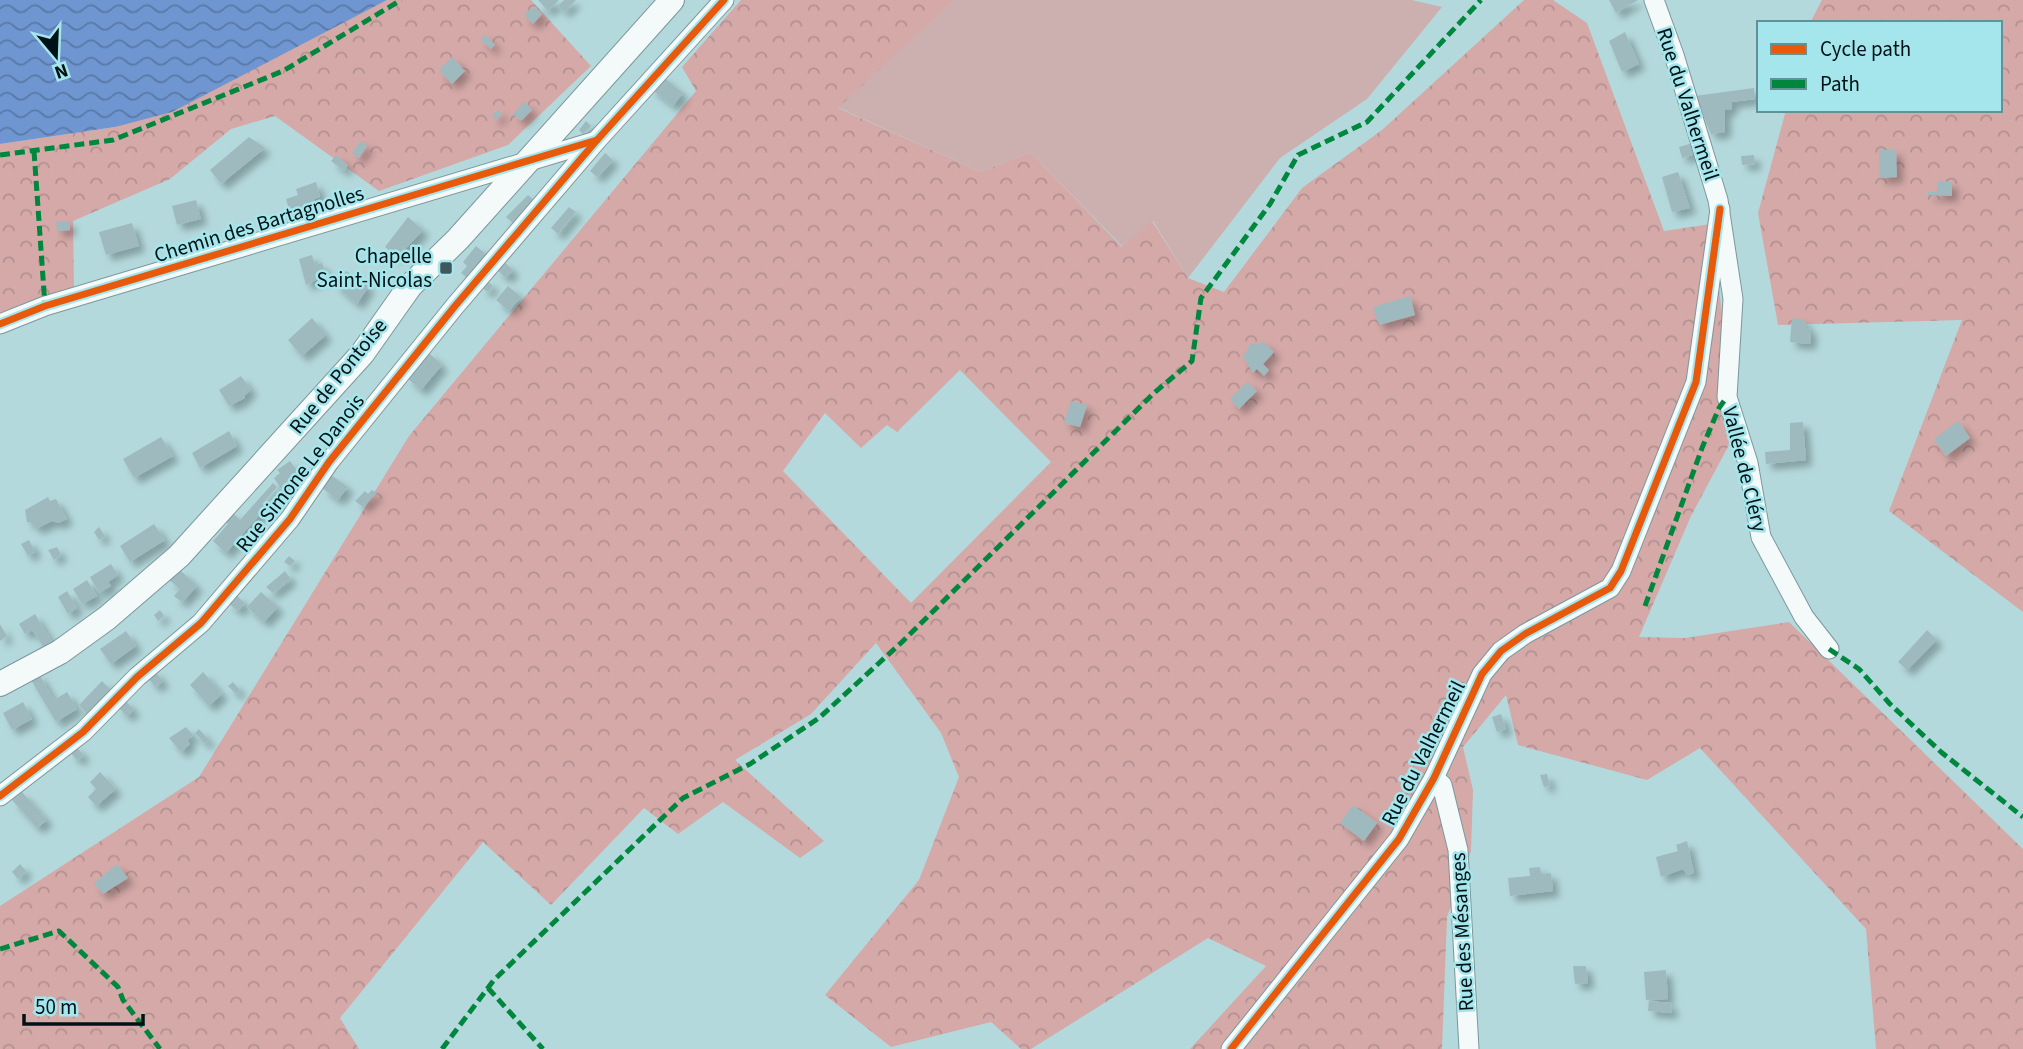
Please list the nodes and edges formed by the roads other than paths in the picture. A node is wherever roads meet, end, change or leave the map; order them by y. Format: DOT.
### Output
graph roads {
  1 [pos="672,0"];
  2 [pos="724,0"];
  3 [pos="1654,0"];
  4 [pos="597,140"];
  5 [pos="530,161"];
  6 [pos="1720,209"];
  7 [pos="0,324"];
  8 [pos="1727,397"];
  9 [pos="1829,649"];
  10 [pos="0,684"];
  11 [pos="1434,778"];
  12 [pos="0,796"];
  13 [pos="1231,1049"];
  14 [pos="1469,1049"];
  1 -- 5 [label="main road, Rue de Pontoise"];
  2 -- 4 [label="street, Rue Simone Le Danois"];
  3 -- 6 [label="street, Rue du Valhermeil"];
  4 -- 5 [label="street, Chemin des Bartagnolles"];
  4 -- 12 [label="street, Rue Simone Le Danois"];
  5 -- 7 [label="street, Chemin des Bartagnolles"];
  5 -- 10 [label="main road, Rue de Pontoise"];
  6 -- 8 [label="street, Rue du Valhermeil"];
  6 -- 11 [label="street, Rue du Valhermeil"];
  8 -- 9 [label="street, Vallée de Cléry"];
  11 -- 13 [label="street, Rue du Valhermeil"];
  11 -- 14 [label="street, Rue des Mésanges"];
}
